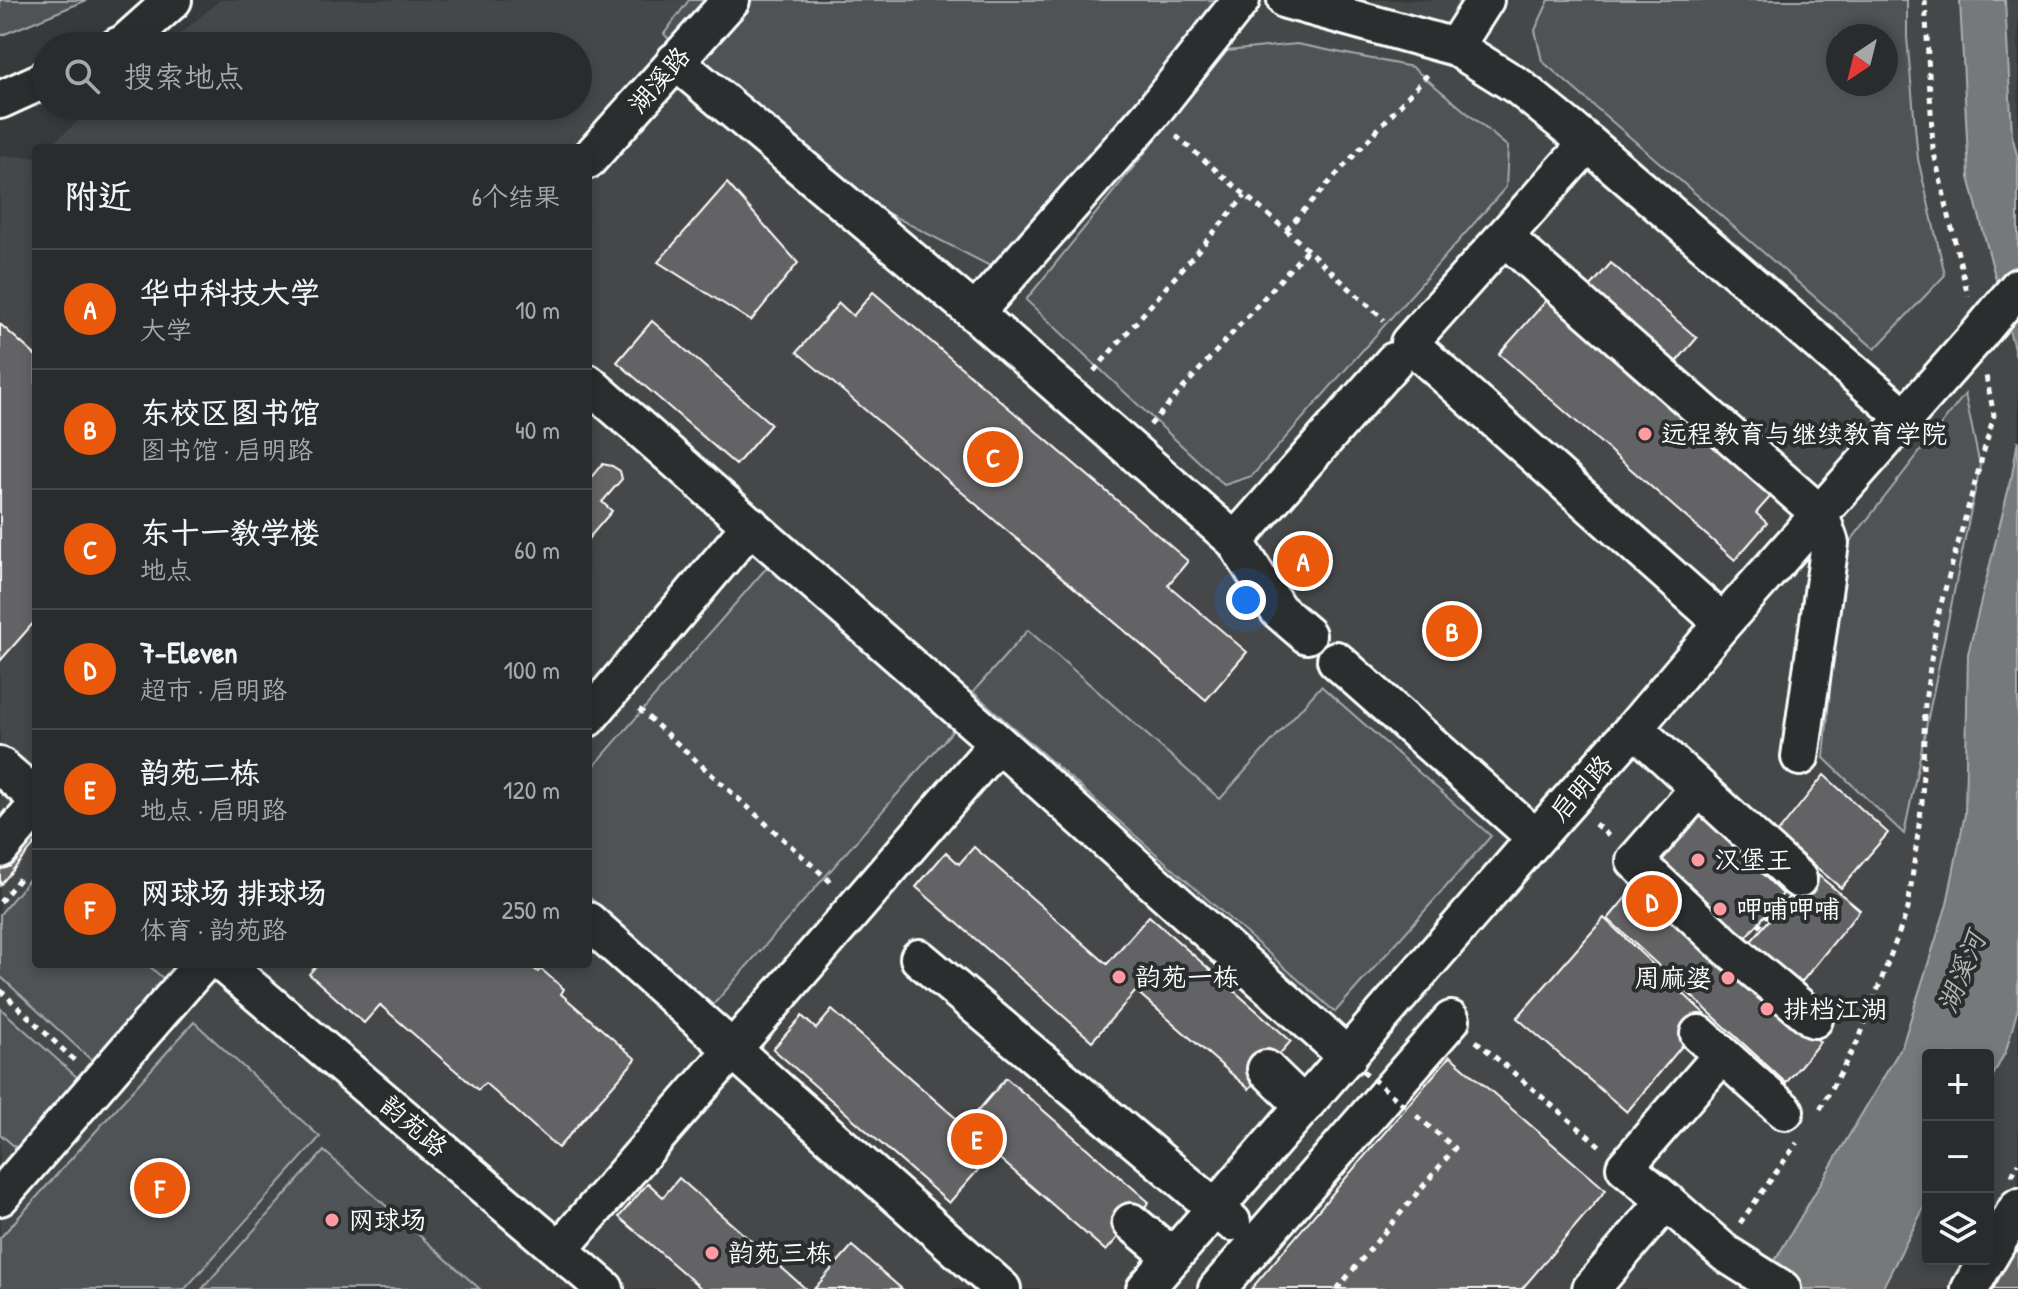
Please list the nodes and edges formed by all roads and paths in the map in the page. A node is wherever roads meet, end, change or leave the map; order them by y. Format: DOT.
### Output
graph roads {
  1 [pos="173,0"];
  2 [pos="731,0"];
  3 [pos="1241,0"];
  4 [pos="1286,0"];
  5 [pos="1485,0"];
  6 [pos="1925,0"];
  7 [pos="137,32"];
  8 [pos="1455,47"];
  9 [pos="675,61"];
  10 [pos="32,85"];
  11 [pos="0,100"];
  12 [pos="1151,114"];
  13 [pos="1588,143"];
  14 [pos="592,155"];
  15 [pos="1245,196"];
  16 [pos="1286,230"];
  17 [pos="1504,237"];
  18 [pos="1307,250"];
  19 [pos="2018,287"];
  20 [pos="975,313"];
  21 [pos="1978,335"];
  22 [pos="1401,352"];
  23 [pos="592,386"];
  24 [pos="1071,398"];
  25 [pos="1905,417"];
  26 [pos="1129,449"];
  27 [pos="1820,514"];
  28 [pos="751,525"];
  29 [pos="1235,541"];
  30 [pos="1723,623"];
  31 [pos="1307,635"];
  32 [pos="1336,660"];
  33 [pos="614,687"];
  34 [pos="592,713"];
  35 [pos="1634,728"];
  36 [pos="998,743"];
  37 [pos="1800,757"];
  38 [pos="0,766"];
  39 [pos="1699,788"];
  40 [pos="23,819"];
  41 [pos="1536,838"];
  42 [pos="1798,879"];
  43 [pos="856,905"];
  44 [pos="592,925"];
  45 [pos="1736,955"];
  46 [pos="919,958"];
  47 [pos="199,968"];
  48 [pos="228,968"];
  49 [pos="0,990"];
  50 [pos="1814,1019"];
  51 [pos="1462,1029"];
  52 [pos="732,1049"];
  53 [pos="1355,1064"];
  54 [pos="1266,1069"];
  55 [pos="99,1083"];
  56 [pos="1304,1106"];
  57 [pos="1802,1118"];
  58 [pos="1625,1167"];
  59 [pos="0,1197"];
  60 [pos="1666,1201"];
  61 [pos="2018,1207"];
  62 [pos="1224,1215"];
  63 [pos="1131,1222"];
  64 [pos="1994,1249"];
  65 [pos="559,1250"];
  66 [pos="1731,1256"];
  67 [pos="1173,1257"];
  68 [pos="1984,1265"];
  69 [pos="605,1289"];
  70 [pos="1002,1289"];
  71 [pos="1145,1289"];
  72 [pos="1217,1289"];
  73 [pos="1337,1289"];
  74 [pos="1591,1289"];
  75 [pos="1782,1289"];
  76 [pos="1970,1289"];
  1 -- 7 [label="street"];
  2 -- 9 [label="street, 湖溪路"];
  3 -- 12 [label="street"];
  4 -- 8 [label="street"];
  5 -- 8 [label="street"];
  6 -- 21 [label="path"];
  8 -- 13 [label="street"];
  8 -- 16 [label="path"];
  9 -- 14 [label="street, 湖溪路"];
  9 -- 20 [label="street"];
  10 -- 11 [label="street"];
  12 -- 15 [label="path"];
  12 -- 20 [label="street"];
  13 -- 17 [label="street"];
  13 -- 25 [label="street"];
  15 -- 16 [label="path"];
  15 -- 24 [label="path"];
  16 -- 18 [label="path"];
  17 -- 22 [label="street"];
  17 -- 27 [label="street"];
  18 -- 22 [label="path"];
  18 -- 26 [label="path"];
  19 -- 21 [label="street, 启明路"];
  20 -- 24 [label="street"];
  21 -- 25 [label="street, 启明路"];
  21 -- 57 [label="path"];
  22 -- 29 [label="street"];
  22 -- 30 [label="street"];
  23 -- 28 [label="street"];
  24 -- 26 [label="street"];
  25 -- 27 [label="street, 启明路"];
  26 -- 29 [label="street"];
  27 -- 30 [label="street, 启明路"];
  27 -- 37 [label="street"];
  28 -- 33 [label="street"];
  28 -- 36 [label="street"];
  29 -- 31 [label="street"];
  30 -- 35 [label="street, 启明路"];
  32 -- 41 [label="street"];
  33 -- 34 [label="street"];
  33 -- 43 [label="path"];
  35 -- 39 [label="street"];
  35 -- 41 [label="street, 启明路"];
  36 -- 43 [label="street"];
  36 -- 53 [label="street"];
  38 -- 40 [label="street"];
  39 -- 42 [label="street"];
  39 -- 45 [label="street"];
  41 -- 53 [label="street, 启明路"];
  42 -- 45 [label="path"];
  43 -- 52 [label="street"];
  44 -- 52 [label="street"];
  45 -- 50 [label="street"];
  46 -- 62 [label="street"];
  47 -- 55 [label="street"];
  48 -- 65 [label="street, 韵苑路"];
  49 -- 55 [label="path"];
  51 -- 58 [label="path"];
  51 -- 72 [label="street"];
  52 -- 65 [label="street"];
  52 -- 70 [label="street"];
  53 -- 56 [label="street, 启明路"];
  53 -- 73 [label="path, bridge"];
  54 -- 56 [label="street"];
  55 -- 59 [label="street"];
  56 -- 62 [label="street, 启明路"];
  57 -- 58 [label="street"];
  57 -- 66 [label="path"];
  58 -- 60 [label="street"];
  60 -- 66 [label="street"];
  60 -- 74 [label="street"];
  61 -- 64 [label="street"];
  62 -- 67 [label="street, 启明路"];
  63 -- 67 [label="street"];
  65 -- 69 [label="street, 韵苑路"];
  66 -- 75 [label="street"];
  67 -- 71 [label="street, 启明路"];
  68 -- 76 [label="street"];
}
